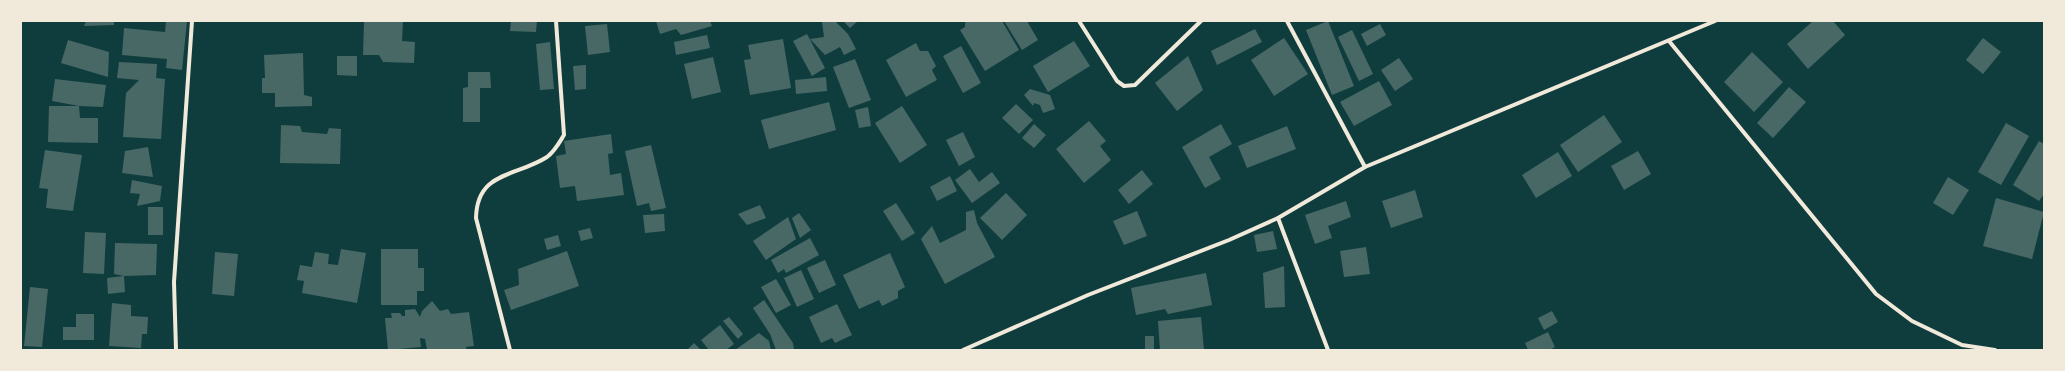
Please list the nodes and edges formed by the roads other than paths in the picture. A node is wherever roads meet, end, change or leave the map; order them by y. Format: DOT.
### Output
graph roads {
  1 [pos="192,21"];
  2 [pos="556,21"];
  3 [pos="1079,21"];
  4 [pos="1201,21"];
  5 [pos="1287,21"];
  6 [pos="1715,21"];
  7 [pos="1668,41"];
  8 [pos="1365,167"];
  9 [pos="1278,218"];
  10 [pos="176,350"];
  11 [pos="510,350"];
  12 [pos="963,350"];
  13 [pos="1328,350"];
  14 [pos="1995,350"];
  1 -- 10 [label="street"];
  2 -- 11 [label="street"];
  3 -- 4 [label="street"];
  5 -- 8 [label="street"];
  6 -- 7 [label="street"];
  7 -- 8 [label="street"];
  7 -- 14 [label="street"];
  8 -- 9 [label="street"];
  9 -- 12 [label="street"];
  9 -- 13 [label="street"];
}
